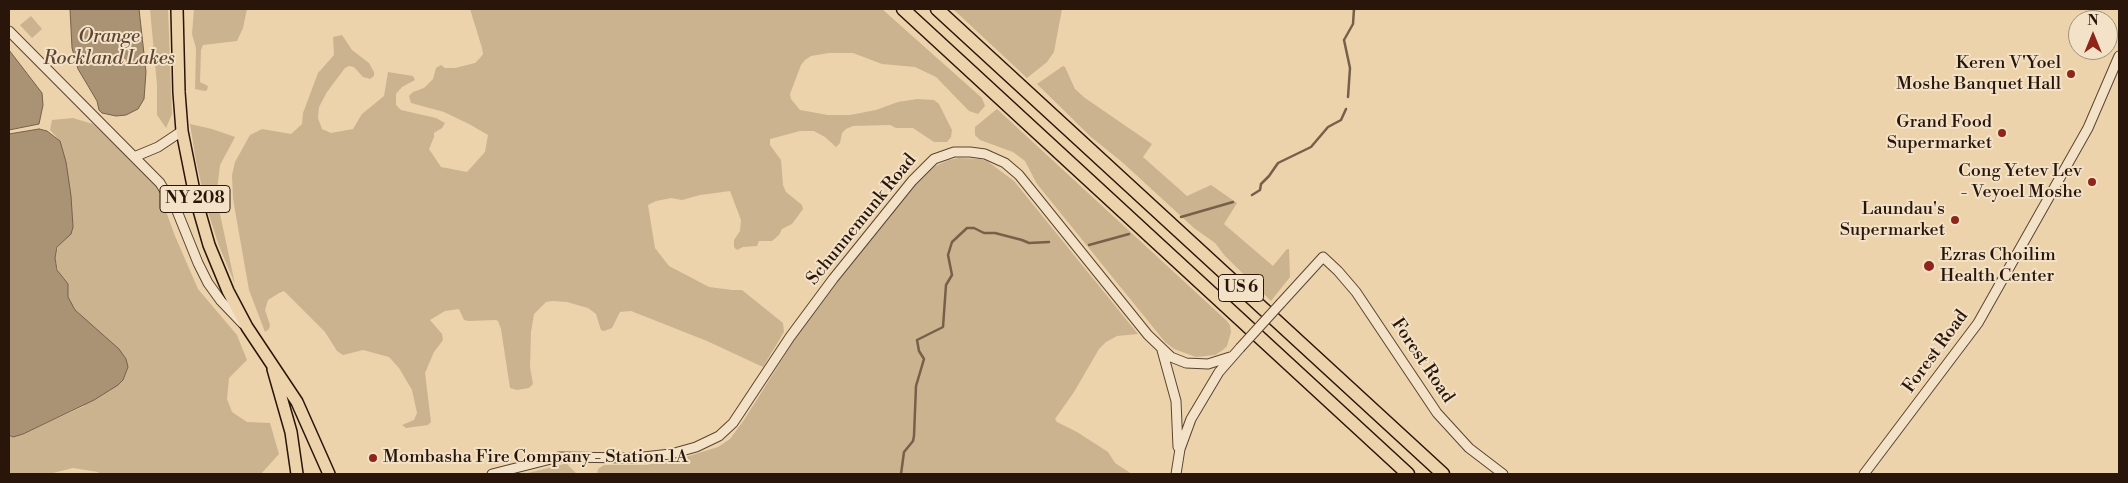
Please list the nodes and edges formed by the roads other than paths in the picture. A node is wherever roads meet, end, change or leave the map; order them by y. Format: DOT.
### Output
graph roads {
  1 [pos="177,9"];
  2 [pos="903,9"];
  3 [pos="938,9"];
  4 [pos="9,31"];
  5 [pos="2119,56"];
  6 [pos="182,131"];
  7 [pos="134,156"];
  8 [pos="247,328"];
  9 [pos="1162,350"];
  10 [pos="1230,357"];
  11 [pos="271,360"];
  12 [pos="1178,459"];
  13 [pos="297,474"];
  14 [pos="329,474"];
  15 [pos="492,474"];
  16 [pos="1176,474"];
  17 [pos="1408,474"];
  18 [pos="1442,474"];
  19 [pos="1503,474"];
  20 [pos="1864,474"];
  1 -- 6 [label="main road, NY 208"];
  2 -- 17 [label="highway, US 6"];
  3 -- 18 [label="highway, US 6"];
  4 -- 7 [label="street"];
  5 -- 20 [label="street, Forest Road"];
  6 -- 7 [label="street"];
  6 -- 8 [label="main road, NY 208"];
  7 -- 8 [label="street"];
  8 -- 11 [label="main road, NY 208"];
  9 -- 10 [label="street, Schunnemunk Road"];
  9 -- 12 [label="street, Schunnemunk Road"];
  9 -- 15 [label="street, Schunnemunk Road"];
  10 -- 12 [label="street"];
  10 -- 19 [label="street, Forest Road, bridge"];
  11 -- 13 [label="main road, NY 208"];
  11 -- 14 [label="main road, NY 208"];
  12 -- 16 [label="street"];
}
